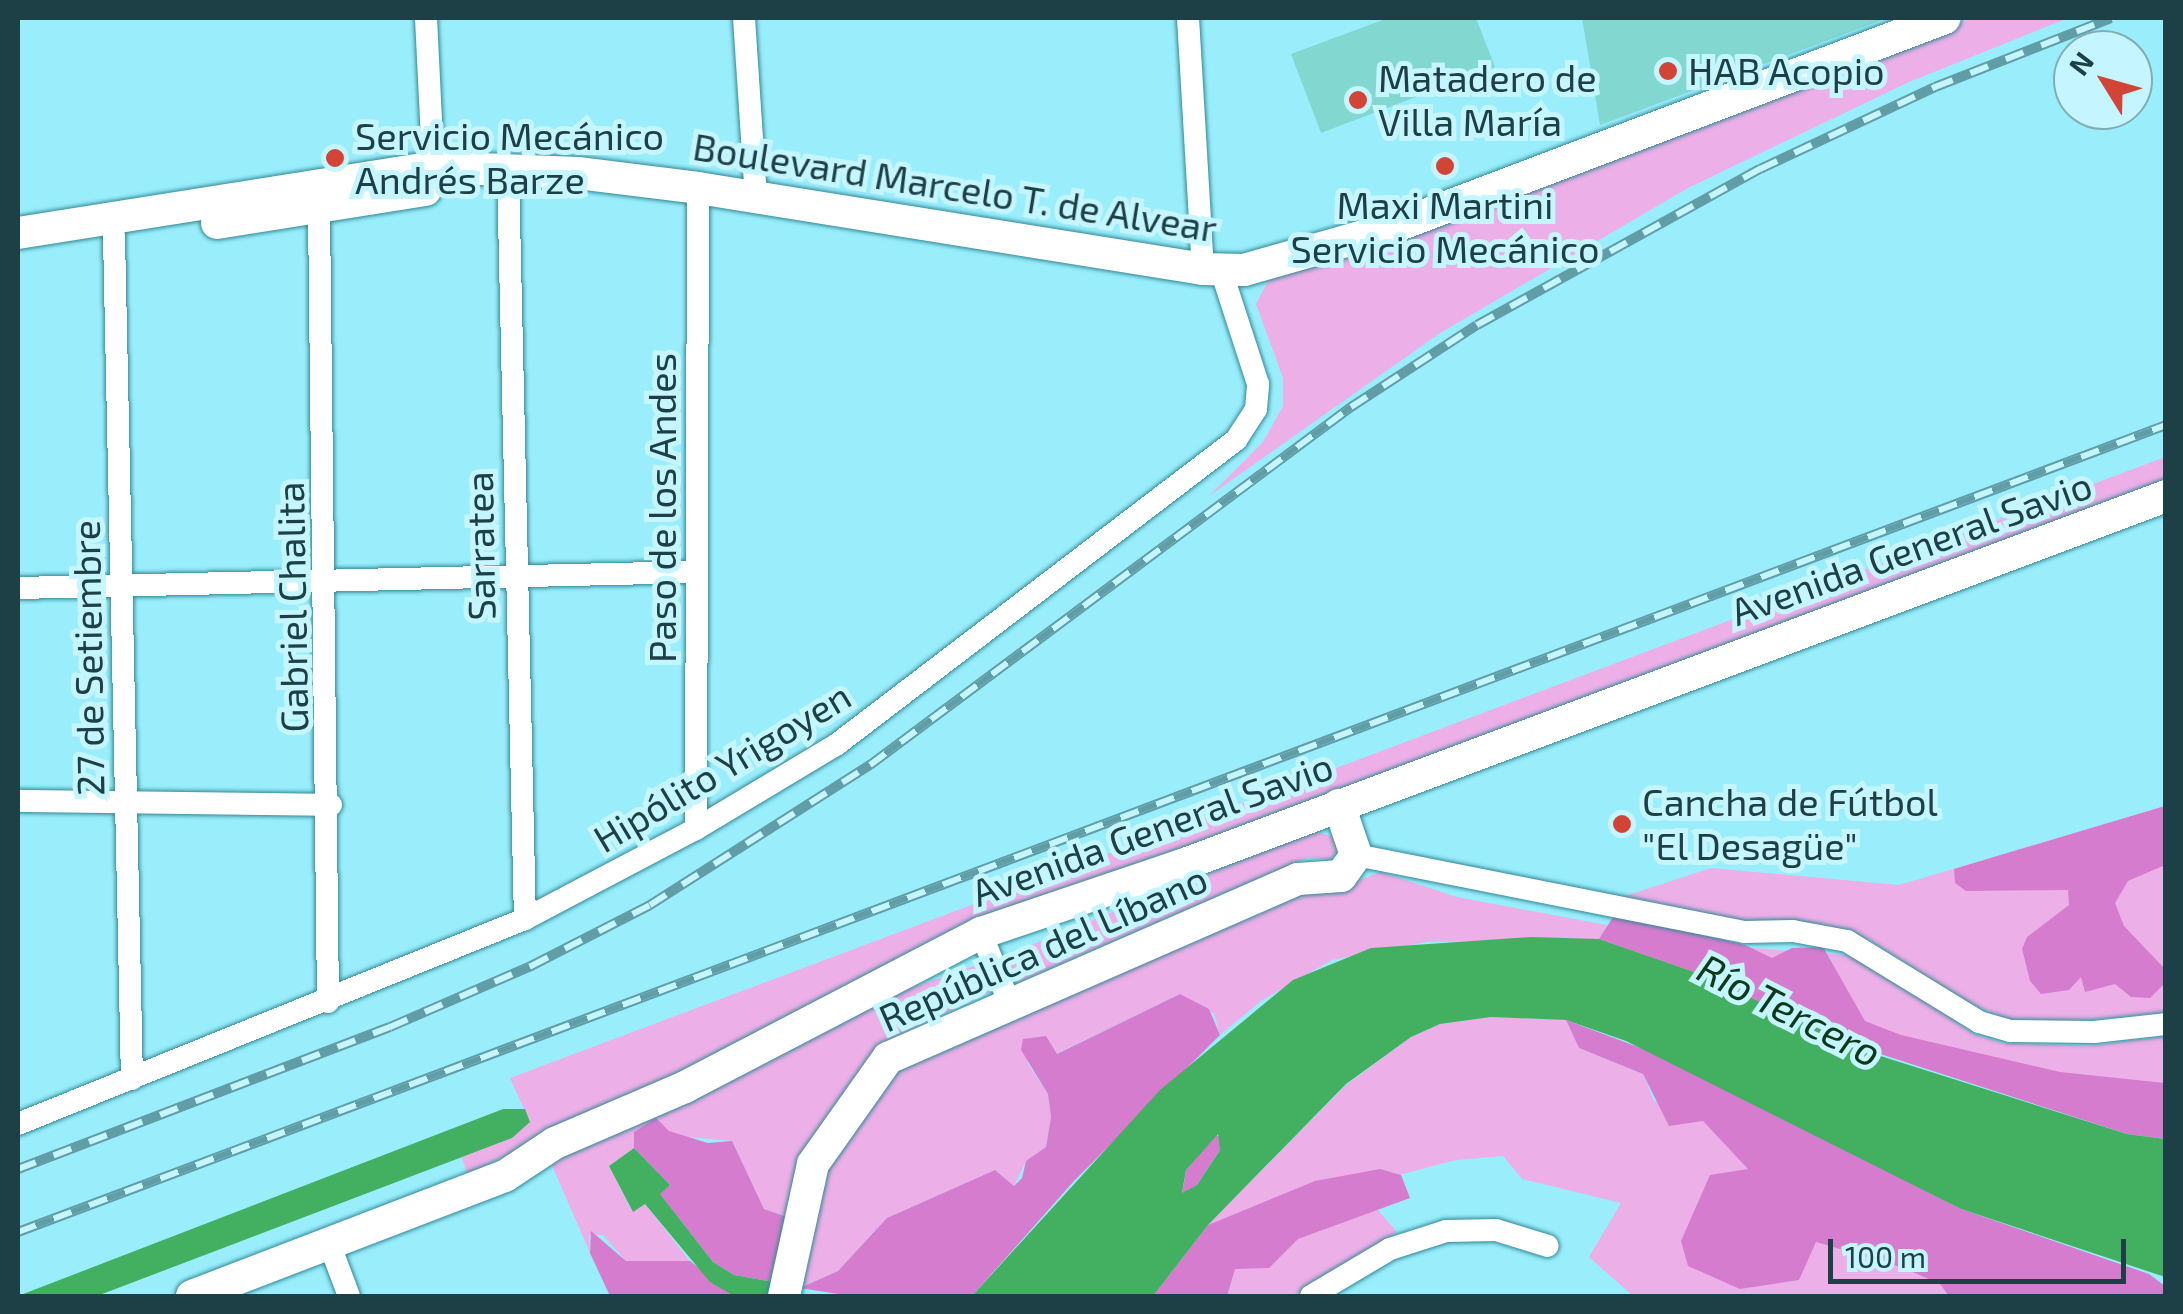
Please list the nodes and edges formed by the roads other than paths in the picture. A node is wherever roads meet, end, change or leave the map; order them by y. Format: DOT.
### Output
graph roads {
  1 [pos="426,18"];
  2 [pos="744,18"];
  3 [pos="1188,18"];
  4 [pos="1945,18"];
  5 [pos="508,172"];
  6 [pos="434,178"];
  7 [pos="698,188"];
  8 [pos="756,200"];
  9 [pos="319,210"];
  10 [pos="18,233"];
  11 [pos="114,236"];
  12 [pos="18,251"];
  13 [pos="1212,270"];
  14 [pos="2165,497"];
  15 [pos="696,572"];
  16 [pos="515,578"];
  17 [pos="328,580"];
  18 [pos="123,584"];
  19 [pos="18,588"];
  20 [pos="18,801"];
  21 [pos="124,805"];
  22 [pos="331,805"];
  23 [pos="1339,805"];
  24 [pos="696,830"];
  25 [pos="1356,855"];
  26 [pos="525,919"];
  27 [pos="985,943"];
  28 [pos="328,1002"];
  29 [pos="1010,1002"];
  30 [pos="2166,1024"];
  31 [pos="132,1078"];
  32 [pos="18,1124"];
  33 [pos="329,1243"];
  34 [pos="1548,1246"];
  35 [pos="785,1291"];
  36 [pos="192,1296"];
  37 [pos="349,1296"];
  38 [pos="1310,1296"];
  1 -- 6 [label="street"];
  2 -- 8 [label="street"];
  3 -- 13 [label="street, Hipólito Yrigoyen"];
  4 -- 13 [label="main road, Boulevard Marcelo T. de Alvear"];
  5 -- 6 [label="main road, Boulevard Marcelo T. de Alvear"];
  5 -- 7 [label="main road, Boulevard Marcelo T. de Alvear"];
  5 -- 16 [label="street, Sarratea"];
  6 -- 9 [label="main road, Boulevard Marcelo T. de Alvear"];
  6 -- 10 [label="main road, Boulevard Marcelo T. de Alvear"];
  7 -- 8 [label="main road, Boulevard Marcelo T. de Alvear"];
  7 -- 15 [label="street, Paso de los Andes"];
  8 -- 13 [label="main road, Boulevard Marcelo T. de Alvear"];
  9 -- 11 [label="main road, Boulevard Marcelo T. de Alvear"];
  9 -- 17 [label="street, Gabriel Chalita"];
  11 -- 12 [label="main road, Boulevard Marcelo T. de Alvear"];
  11 -- 18 [label="street, 27 de Setiembre"];
  13 -- 24 [label="street, Hipólito Yrigoyen"];
  14 -- 23 [label="main road, Avenida General Savio"];
  15 -- 16 [label="street"];
  15 -- 24 [label="street, Paso de los Andes"];
  16 -- 17 [label="street"];
  16 -- 26 [label="street, Sarratea"];
  17 -- 18 [label="street"];
  17 -- 22 [label="street, Gabriel Chalita"];
  18 -- 19 [label="street"];
  18 -- 21 [label="street, 27 de Setiembre"];
  20 -- 21 [label="street"];
  21 -- 22 [label="street"];
  21 -- 31 [label="street, 27 de Setiembre"];
  22 -- 28 [label="street, Gabriel Chalita"];
  23 -- 25 [label="main road"];
  23 -- 27 [label="main road, Avenida General Savio"];
  24 -- 26 [label="street, Hipólito Yrigoyen"];
  25 -- 29 [label="main road, República del Líbano"];
  25 -- 30 [label="street"];
  26 -- 28 [label="street, Hipólito Yrigoyen"];
  27 -- 29 [label="street"];
  27 -- 33 [label="main road, Avenida General Savio"];
  28 -- 31 [label="street, Hipólito Yrigoyen"];
  29 -- 35 [label="main road, República del Líbano"];
  31 -- 32 [label="street, Hipólito Yrigoyen"];
  33 -- 36 [label="main road"];
  33 -- 37 [label="street"];
  34 -- 38 [label="street"];
}
